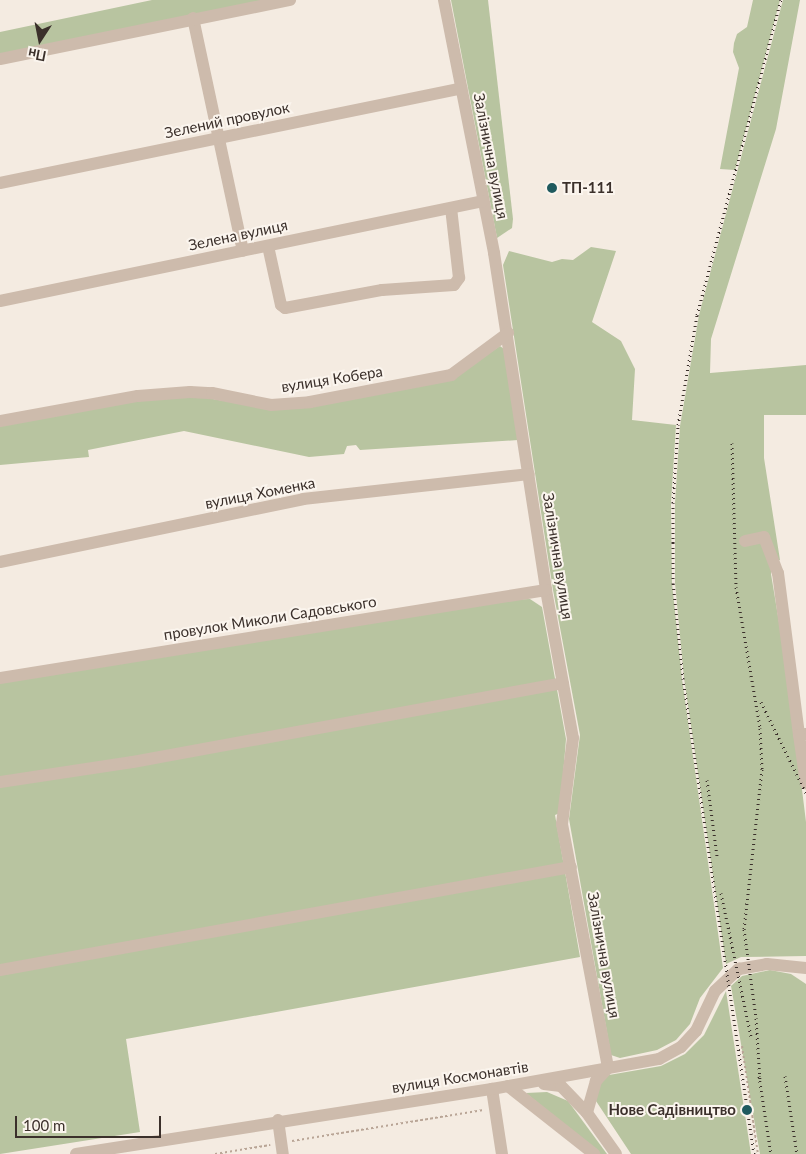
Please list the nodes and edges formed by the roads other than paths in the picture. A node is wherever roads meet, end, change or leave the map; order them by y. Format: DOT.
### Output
graph roads {
  1 [pos="290,0"];
  2 [pos="444,0"];
  3 [pos="193,18"];
  4 [pos="0,59"];
  5 [pos="461,88"];
  6 [pos="219,138"];
  7 [pos="0,183"];
  8 [pos="483,201"];
  9 [pos="451,208"];
  10 [pos="268,246"];
  11 [pos="243,251"];
  12 [pos="0,301"];
  13 [pos="508,334"];
  14 [pos="0,421"];
  15 [pos="529,474"];
  16 [pos="745,541"];
  17 [pos="0,562"];
  18 [pos="546,590"];
  19 [pos="0,678"];
  20 [pos="563,683"];
  21 [pos="803,734"];
  22 [pos="0,782"];
  23 [pos="806,783"];
  24 [pos="571,868"];
  25 [pos="806,968"];
  26 [pos="0,970"];
  27 [pos="608,1068"];
  28 [pos="526,1083"];
  29 [pos="508,1086"];
  30 [pos="492,1089"];
  31 [pos="587,1112"];
  32 [pos="278,1120"];
  33 [pos="282,1148"];
  34 [pos="94,1152"];
  35 [pos="76,1154"];
  36 [pos="502,1154"];
  37 [pos="594,1154"];
  38 [pos="616,1154"];
  1 -- 3 [label="street"];
  2 -- 5 [label="street, Залізнична вулиця"];
  3 -- 4 [label="street"];
  3 -- 6 [label="street"];
  5 -- 6 [label="street, Зелений провулок"];
  5 -- 8 [label="street, Залізнична вулиця"];
  6 -- 7 [label="street, Зелений провулок"];
  6 -- 11 [label="street"];
  8 -- 9 [label="street, Зелена вулиця"];
  8 -- 13 [label="street, Залізнична вулиця"];
  9 -- 10 [label="street, Зелена вулиця"];
  9 -- 10 [label="street"];
  10 -- 11 [label="street, Зелена вулиця"];
  11 -- 12 [label="street, Зелена вулиця"];
  13 -- 14 [label="street, вулиця Кобера"];
  13 -- 15 [label="street, Залізнична вулиця"];
  15 -- 17 [label="street, вулиця Хоменка"];
  15 -- 18 [label="street, Залізнична вулиця"];
  16 -- 21 [label="street"];
  18 -- 19 [label="street, провулок Миколи Садовського"];
  18 -- 20 [label="street, Залізнична вулиця"];
  20 -- 22 [label="street"];
  20 -- 24 [label="street, Залізнична вулиця"];
  21 -- 23 [label="street"];
  24 -- 26 [label="street"];
  24 -- 27 [label="street, Залізнична вулиця"];
  25 -- 27 [label="street, вулиця Космонавтів"];
  27 -- 28 [label="street, вулиця Космонавтів"];
  27 -- 31 [label="street"];
  28 -- 29 [label="street, вулиця Космонавтів"];
  28 -- 31 [label="street"];
  29 -- 30 [label="street, вулиця Космонавтів"];
  29 -- 37 [label="street"];
  30 -- 32 [label="street, вулиця Космонавтів"];
  30 -- 36 [label="street"];
  31 -- 38 [label="street"];
  32 -- 33 [label="street"];
  32 -- 34 [label="street, вулиця Космонавтів"];
  34 -- 35 [label="street, вулиця Космонавтів"];
}
